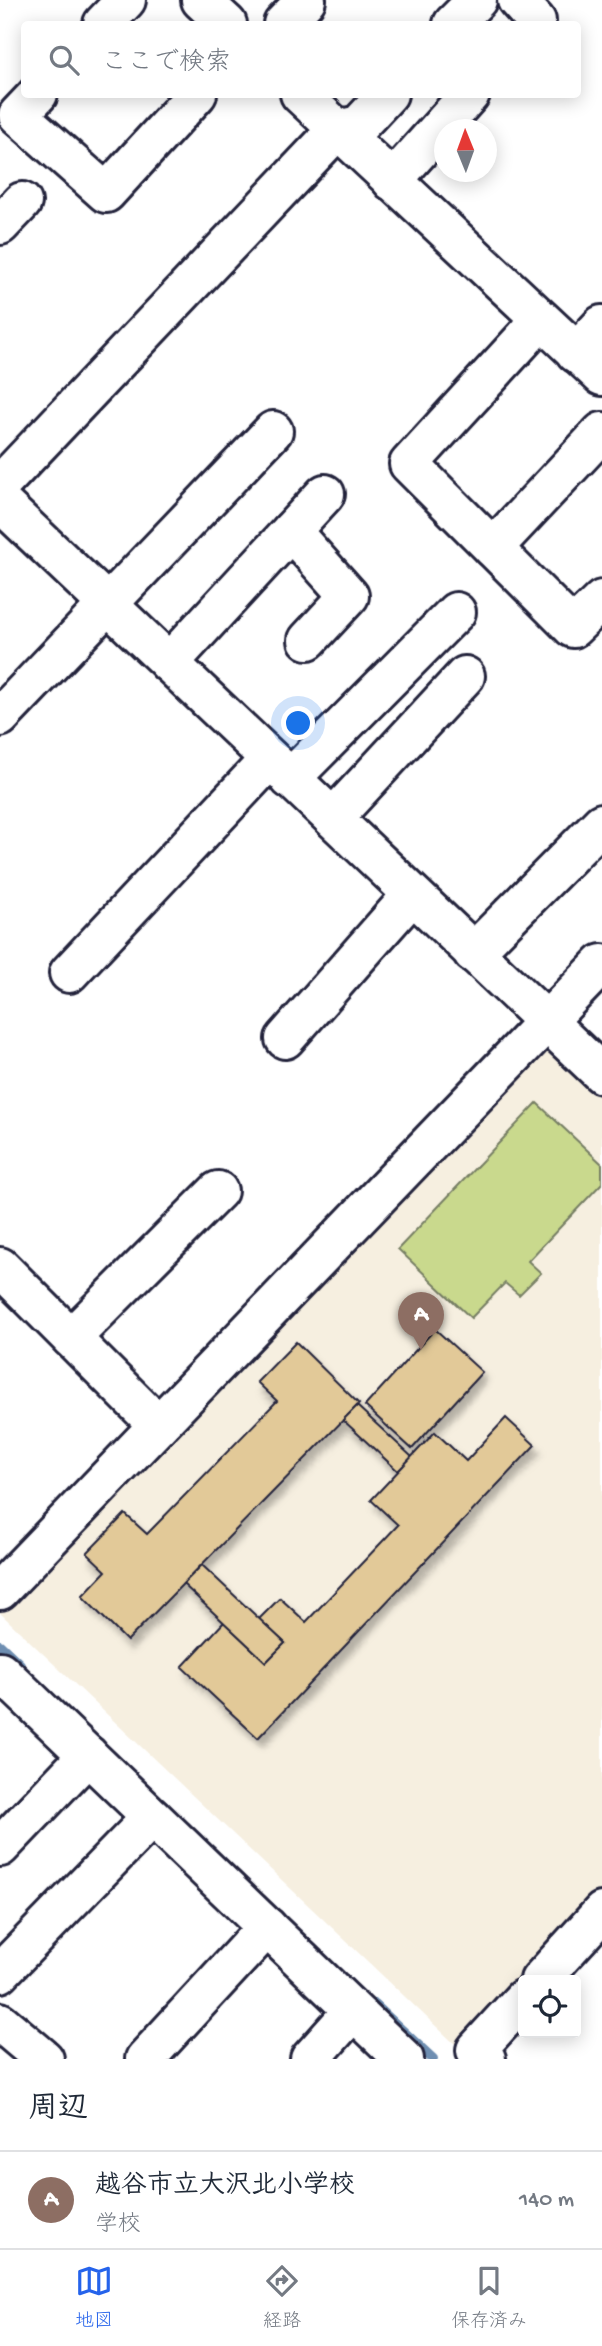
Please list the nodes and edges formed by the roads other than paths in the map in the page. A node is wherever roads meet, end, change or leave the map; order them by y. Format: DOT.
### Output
graph roads {
  1 [pos="126,0"];
  2 [pos="201,0"];
  3 [pos="306,0"];
  4 [pos="477,0"];
  5 [pos="517,0"];
  6 [pos="106,21"];
  7 [pos="224,21"];
  8 [pos="286,21"];
  9 [pos="456,21"];
  10 [pos="536,21"];
  11 [pos="34,98"];
  12 [pos="193,98"];
  13 [pos="304,98"];
  14 [pos="383,98"];
  15 [pos="466,98"];
  16 [pos="337,130"];
  17 [pos="392,181"];
  18 [pos="541,320"];
  19 [pos="593,351"];
  20 [pos="273,431"];
  21 [pos="602,432"];
  22 [pos="0,485"];
  23 [pos="325,494"];
  24 [pos="0,502"];
  25 [pos="291,531"];
  26 [pos="493,548"];
  27 [pos="602,600"];
  28 [pos="108,605"];
  29 [pos="456,612"];
  30 [pos="308,640"];
  31 [pos="169,663"];
  32 [pos="465,676"];
  33 [pos="0,716"];
  34 [pos="280,769"];
  35 [pos="332,818"];
  36 [pos="602,823"];
  37 [pos="412,895"];
  38 [pos="474,953"];
  39 [pos="602,964"];
  40 [pos="69,973"];
  41 [pos="546,1021"];
  42 [pos="285,1039"];
  43 [pos="602,1074"];
  44 [pos="219,1191"];
  45 [pos="0,1267"];
  46 [pos="71,1338"];
  47 [pos="157,1424"];
  48 [pos="0,1590"];
  49 [pos="0,1671"];
  50 [pos="88,1755"];
  51 [pos="152,1817"];
  52 [pos="0,1847"];
  53 [pos="602,1912"];
  54 [pos="267,1927"];
  55 [pos="0,1973"];
  56 [pos="545,1975"];
  57 [pos="518,2004"];
  58 [pos="353,2011"];
  59 [pos="0,2022"];
  60 [pos="33,2055"];
  61 [pos="145,2059"];
  62 [pos="310,2059"];
  63 [pos="404,2059"];
  64 [pos="486,2059"];
  1 -- 6 [label="street"];
  2 -- 7 [label="street"];
  3 -- 8 [label="street"];
  4 -- 9 [label="street"];
  5 -- 10 [label="street"];
  11 -- 12 [label="street"];
  13 -- 16 [label="street"];
  14 -- 16 [label="street"];
  15 -- 17 [label="street"];
  16 -- 17 [label="street"];
  16 -- 22 [label="street"];
  17 -- 18 [label="street"];
  18 -- 19 [label="street"];
  18 -- 26 [label="street"];
  20 -- 28 [label="street"];
  21 -- 26 [label="street"];
  23 -- 25 [label="street"];
  24 -- 28 [label="street"];
  25 -- 30 [label="street"];
  25 -- 31 [label="street"];
  26 -- 27 [label="street"];
  28 -- 31 [label="street"];
  28 -- 33 [label="street"];
  29 -- 34 [label="street"];
  31 -- 34 [label="street"];
  32 -- 35 [label="street"];
  34 -- 35 [label="street"];
  34 -- 40 [label="street"];
  35 -- 37 [label="street"];
  36 -- 38 [label="street"];
  37 -- 38 [label="street"];
  37 -- 42 [label="street"];
  38 -- 41 [label="street"];
  39 -- 41 [label="street"];
  41 -- 43 [label="street"];
  41 -- 47 [label="street"];
  44 -- 46 [label="street"];
  45 -- 46 [label="street"];
  46 -- 47 [label="street"];
  47 -- 48 [label="street"];
  49 -- 50 [label="street"];
  50 -- 51 [label="street"];
  50 -- 52 [label="street"];
  51 -- 54 [label="street"];
  51 -- 55 [label="street"];
  53 -- 56 [label="street"];
  54 -- 58 [label="street"];
  54 -- 61 [label="street"];
  57 -- 64 [label="street"];
  58 -- 62 [label="street"];
  58 -- 63 [label="street"];
  59 -- 60 [label="street"];
}
